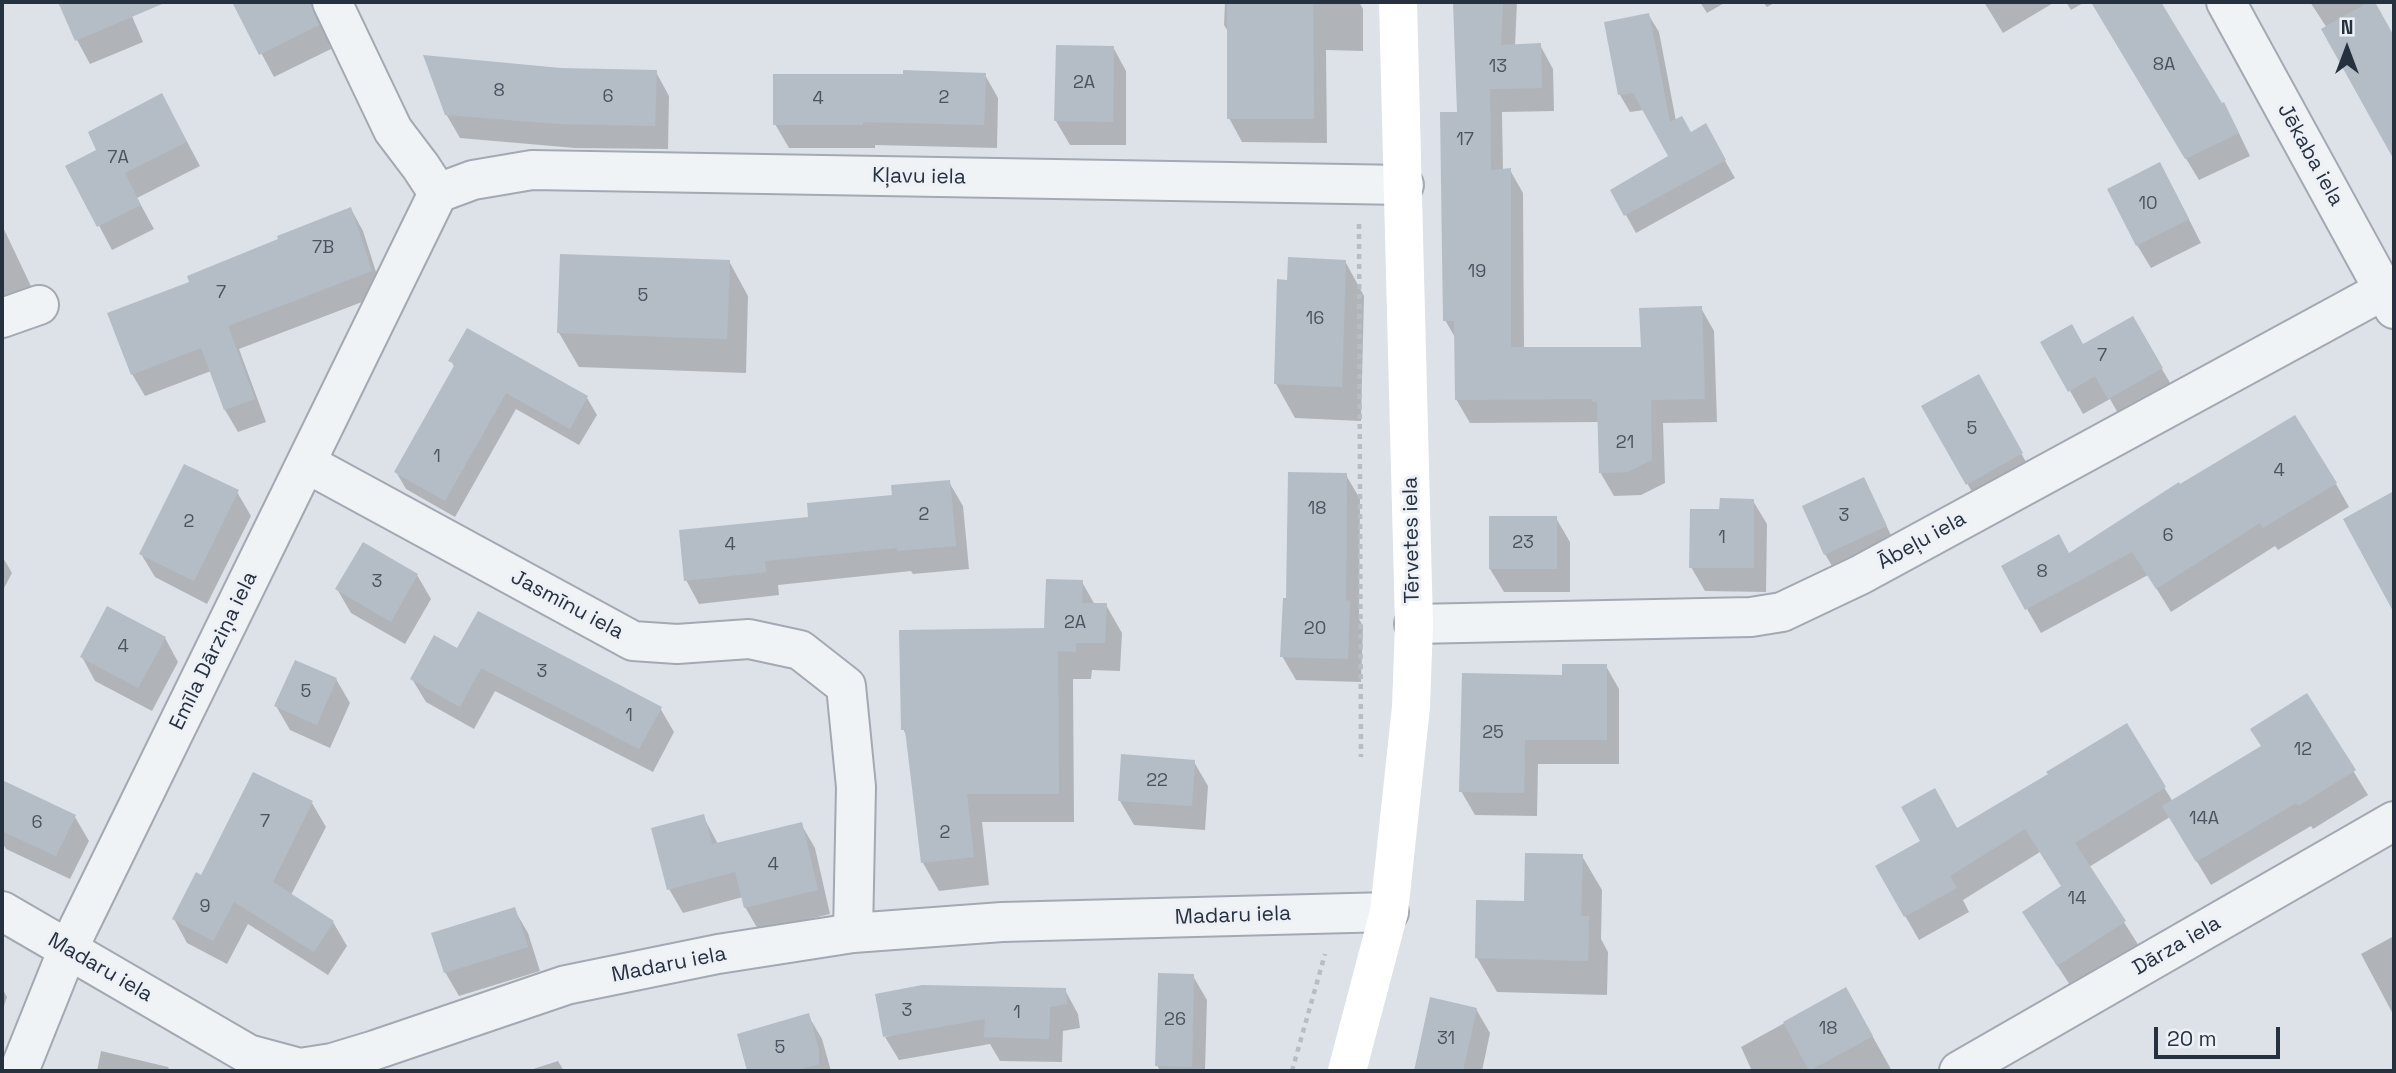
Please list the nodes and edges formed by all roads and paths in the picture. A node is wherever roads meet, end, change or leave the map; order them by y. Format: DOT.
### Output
graph roads {
  1 [pos="332,2"];
  2 [pos="1398,2"];
  3 [pos="2226,2"];
  4 [pos="1358,184"];
  5 [pos="1404,185"];
  6 [pos="438,193"];
  7 [pos="2389,300"];
  8 [pos="39,305"];
  9 [pos="2,318"];
  10 [pos="306,463"];
  11 [pos="1414,624"];
  12 [pos="1361,761"];
  13 [pos="2394,821"];
  14 [pos="2,911"];
  15 [pos="1388,912"];
  16 [pos="1336,913"];
  17 [pos="853,933"];
  18 [pos="68,949"];
  19 [pos="19,1071"];
  20 [pos="1292,1071"];
  21 [pos="1347,1071"];
  22 [pos="1959,1071"];
  1 -- 6 [label="street"];
  2 -- 5 [label="main road, Tērvetes iela"];
  3 -- 7 [label="street, Jēkaba iela"];
  4 -- 5 [label="street, Kļavu iela"];
  4 -- 6 [label="street, Kļavu iela"];
  4 -- 12 [label="path"];
  5 -- 11 [label="main road, Tērvetes iela"];
  6 -- 10 [label="street, Emīla Dārziņa iela"];
  7 -- 11 [label="street, Ābeļu iela"];
  8 -- 9 [label="street"];
  10 -- 17 [label="street, Jasmīnu iela"];
  10 -- 18 [label="street, Emīla Dārziņa iela"];
  11 -- 15 [label="main road, Tērvetes iela"];
  13 -- 22 [label="street, Dārza iela"];
  14 -- 18 [label="street, Madaru iela"];
  15 -- 16 [label="street, Madaru iela"];
  15 -- 21 [label="main road, Tērvetes iela"];
  16 -- 17 [label="street, Madaru iela"];
  16 -- 20 [label="path"];
  17 -- 18 [label="street, Madaru iela"];
  18 -- 19 [label="street, Emīla Dārziņa iela"];
}
